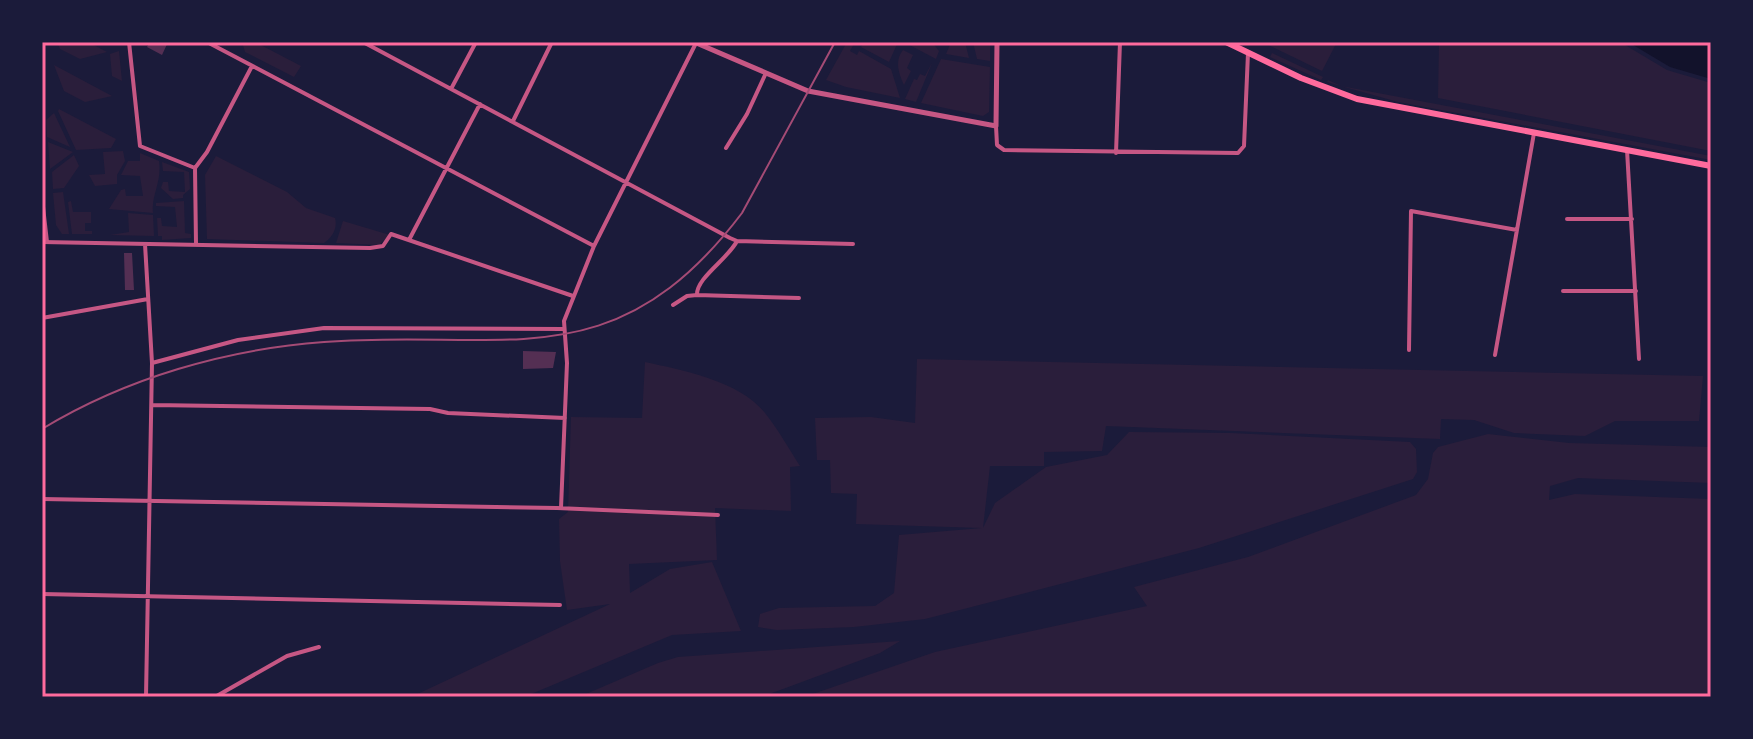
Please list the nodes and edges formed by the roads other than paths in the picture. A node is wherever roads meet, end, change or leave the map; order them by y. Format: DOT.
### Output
graph roads {
  1 [pos="129,42"];
  2 [pos="207,42"];
  3 [pos="363,42"];
  4 [pos="476,42"];
  5 [pos="552,42"];
  6 [pos="695,42"];
  7 [pos="997,42"];
  8 [pos="1120,42"];
  9 [pos="1226,42"];
  10 [pos="1248,53"];
  11 [pos="253,65"];
  12 [pos="765,75"];
  13 [pos="451,89"];
  14 [pos="480,104"];
  15 [pos="513,121"];
  16 [pos="996,126"];
  17 [pos="1534,133"];
  18 [pos="726,148"];
  19 [pos="1627,150"];
  20 [pos="1116,153"];
  21 [pos="1711,166"];
  22 [pos="195,168"];
  23 [pos="447,168"];
  24 [pos="627,182"];
  25 [pos="42,198"];
  26 [pos="1567,219"];
  27 [pos="1632,219"];
  28 [pos="1517,230"];
  29 [pos="409,240"];
  30 [pos="737,241"];
  31 [pos="44,242"];
  32 [pos="145,244"];
  33 [pos="196,244"];
  34 [pos="853,244"];
  35 [pos="594,246"];
  36 [pos="1563,291"];
  37 [pos="1636,291"];
  38 [pos="697,295"];
  39 [pos="573,296"];
  40 [pos="799,298"];
  41 [pos="148,299"];
  42 [pos="673,305"];
  43 [pos="42,318"];
  44 [pos="563,329"];
  45 [pos="1409,350"];
  46 [pos="1495,355"];
  47 [pos="1639,359"];
  48 [pos="152,363"];
  49 [pos="151,405"];
  50 [pos="565,418"];
  51 [pos="42,499"];
  52 [pos="150,502"];
  53 [pos="561,508"];
  54 [pos="718,515"];
  55 [pos="42,594"];
  56 [pos="148,596"];
  57 [pos="560,605"];
  58 [pos="319,647"];
  59 [pos="146,697"];
  60 [pos="215,697"];
  1 -- 22 [label="street"];
  2 -- 11 [label="street"];
  3 -- 13 [label="street"];
  4 -- 13 [label="street"];
  5 -- 15 [label="street"];
  6 -- 12 [label="street"];
  6 -- 24 [label="street"];
  7 -- 16 [label="street"];
  8 -- 20 [label="street"];
  9 -- 10 [label="main road"];
  10 -- 17 [label="main road"];
  10 -- 20 [label="street"];
  11 -- 22 [label="street"];
  11 -- 23 [label="street"];
  12 -- 16 [label="street"];
  12 -- 18 [label="street"];
  13 -- 14 [label="street"];
  14 -- 15 [label="street"];
  14 -- 23 [label="street"];
  15 -- 24 [label="street"];
  16 -- 20 [label="street"];
  17 -- 19 [label="main road"];
  17 -- 28 [label="street"];
  19 -- 21 [label="main road"];
  19 -- 27 [label="street"];
  22 -- 33 [label="street"];
  23 -- 29 [label="street"];
  23 -- 35 [label="street"];
  24 -- 30 [label="street"];
  24 -- 35 [label="street"];
  25 -- 31 [label="street"];
  26 -- 27 [label="street"];
  27 -- 37 [label="street"];
  28 -- 45 [label="street"];
  28 -- 46 [label="street"];
  29 -- 33 [label="street"];
  29 -- 39 [label="street"];
  30 -- 34 [label="street"];
  30 -- 38 [label="street"];
  31 -- 32 [label="street"];
  32 -- 33 [label="street"];
  32 -- 41 [label="street"];
  35 -- 39 [label="street"];
  36 -- 37 [label="street"];
  37 -- 47 [label="street"];
  38 -- 40 [label="street"];
  38 -- 42 [label="street"];
  39 -- 44 [label="street"];
  41 -- 43 [label="street"];
  41 -- 48 [label="street"];
  44 -- 48 [label="street"];
  44 -- 50 [label="street"];
  48 -- 49 [label="street"];
  49 -- 50 [label="street"];
  49 -- 52 [label="street"];
  50 -- 53 [label="street"];
  51 -- 52 [label="street"];
  52 -- 53 [label="street"];
  52 -- 56 [label="street"];
  53 -- 54 [label="street"];
  55 -- 56 [label="street"];
  56 -- 57 [label="street"];
  56 -- 59 [label="street"];
  58 -- 60 [label="street"];
}
